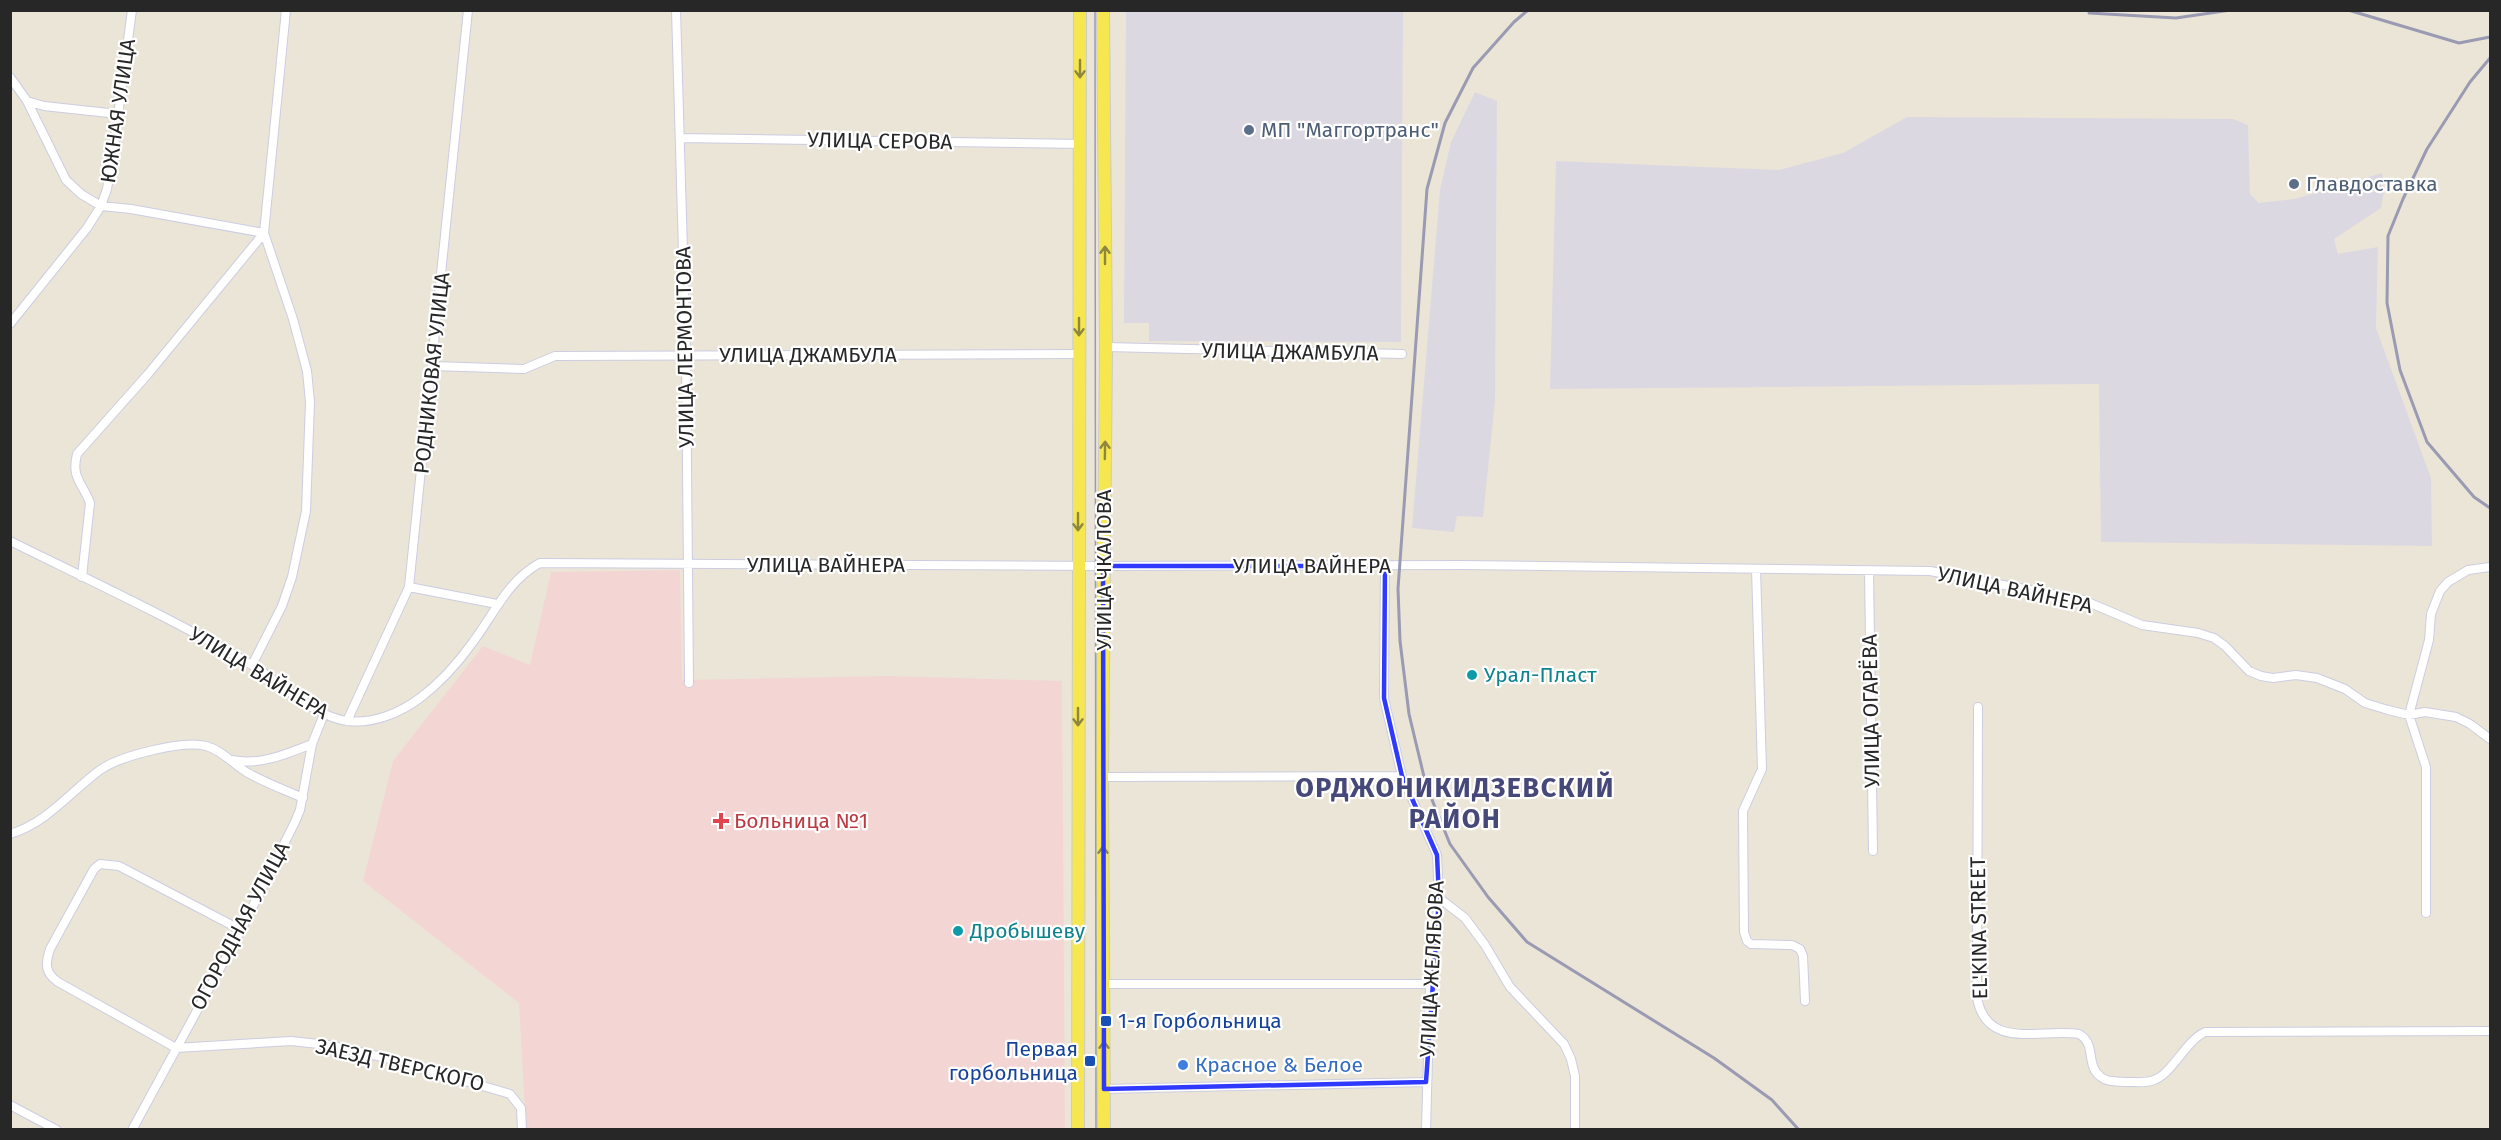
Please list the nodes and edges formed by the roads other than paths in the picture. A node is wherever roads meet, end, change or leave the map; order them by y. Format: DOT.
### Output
graph roads {
  1 [pos="132,10"];
  2 [pos="286,10"];
  3 [pos="468,10"];
  4 [pos="676,10"];
  5 [pos="1080,10"];
  6 [pos="1103,10"];
  7 [pos="10,76"];
  8 [pos="27,101"];
  9 [pos="118,114"];
  10 [pos="680,138"];
  11 [pos="1081,144"];
  12 [pos="101,206"];
  13 [pos="264,233"];
  14 [pos="10,324"];
  15 [pos="1106,347"];
  16 [pos="1079,354"];
  17 [pos="1402,354"];
  18 [pos="686,355"];
  19 [pos="433,366"];
  20 [pos="10,541"];
  21 [pos="687,565"];
  22 [pos="1078,566"];
  23 [pos="1103,566"];
  24 [pos="1385,566"];
  25 [pos="2490,567"];
  26 [pos="1756,570"];
  27 [pos="1869,571"];
  28 [pos="82,577"];
  29 [pos="409,587"];
  30 [pos="497,604"];
  31 [pos="252,665"];
  32 [pos="689,683"];
  33 [pos="1978,707"];
  34 [pos="324,714"];
  35 [pos="2409,715"];
  36 [pos="347,721"];
  37 [pos="2490,739"];
  38 [pos="312,744"];
  39 [pos="229,759"];
  40 [pos="1402,776"];
  41 [pos="1102,777"];
  42 [pos="303,798"];
  43 [pos="10,834"];
  44 [pos="1873,851"];
  45 [pos="1439,898"];
  46 [pos="2426,913"];
  47 [pos="241,930"];
  48 [pos="1103,984"];
  49 [pos="1430,984"];
  50 [pos="1806,1001"];
  51 [pos="2490,1031"];
  52 [pos="176,1048"];
  53 [pos="1426,1082"];
  54 [pos="1104,1089"];
  55 [pos="10,1105"];
  56 [pos="57,1130"];
  57 [pos="132,1130"];
  58 [pos="522,1130"];
  59 [pos="1078,1130"];
  60 [pos="1104,1130"];
  61 [pos="1426,1130"];
  62 [pos="1575,1130"];
  1 -- 9 [label="street, ЮЖНАЯ УЛИЦА"];
  2 -- 13 [label="street"];
  3 -- 19 [label="street, РОДНИКОВАЯ УЛИЦА"];
  4 -- 10 [label="street, УЛИЦА ЛЕРМОНТОВА"];
  5 -- 11 [label="main road, УЛИЦА ЧКАЛОВА, one-way"];
  15 -- 6 [label="main road, УЛИЦА ЧКАЛОВА, one-way"];
  7 -- 8 [label="street"];
  8 -- 9 [label="street"];
  8 -- 12 [label="street"];
  9 -- 12 [label="street, ЮЖНАЯ УЛИЦА"];
  10 -- 11 [label="street, УЛИЦА СЕРОВА"];
  10 -- 18 [label="street, УЛИЦА ЛЕРМОНТОВА"];
  11 -- 16 [label="main road, УЛИЦА ЧКАЛОВА, one-way"];
  12 -- 13 [label="street"];
  12 -- 14 [label="street, ЮЖНАЯ УЛИЦА"];
  13 -- 28 [label="street"];
  13 -- 31 [label="street"];
  15 -- 17 [label="street, УЛИЦА ДЖАМБУЛА"];
  23 -- 15 [label="main road, УЛИЦА ЧКАЛОВА, one-way"];
  16 -- 18 [label="street, УЛИЦА ДЖАМБУЛА"];
  16 -- 22 [label="main road, УЛИЦА ЧКАЛОВА, one-way"];
  18 -- 19 [label="street, УЛИЦА ДЖАМБУЛА"];
  18 -- 21 [label="street, УЛИЦА ЛЕРМОНТОВА"];
  19 -- 29 [label="street, РОДНИКОВАЯ УЛИЦА"];
  20 -- 28 [label="street, УЛИЦА ВАЙНЕРА"];
  21 -- 22 [label="street, УЛИЦА ВАЙНЕРА"];
  21 -- 30 [label="street, УЛИЦА ВАЙНЕРА"];
  21 -- 32 [label="street, УЛИЦА ЛЕРМОНТОВА"];
  22 -- 23 [label="street, УЛИЦА ВАЙНЕРА"];
  22 -- 59 [label="main road, УЛИЦА ЧКАЛОВА, one-way"];
  23 -- 24 [label="street, УЛИЦА ВАЙНЕРА"];
  23 -- 41 [label="main road, УЛИЦА ЧКАЛОВА"];
  24 -- 26 [label="street, УЛИЦА ВАЙНЕРА"];
  24 -- 40 [label="street, УЛИЦА ЖЕЛЯБОВА"];
  25 -- 35 [label="street"];
  26 -- 27 [label="street, УЛИЦА ВАЙНЕРА"];
  26 -- 50 [label="street"];
  27 -- 35 [label="street, УЛИЦА ВАЙНЕРА"];
  27 -- 44 [label="street, УЛИЦА ОГАРЁВА"];
  28 -- 31 [label="street, УЛИЦА ВАЙНЕРА"];
  29 -- 30 [label="street"];
  29 -- 36 [label="street, РОДНИКОВАЯ УЛИЦА"];
  30 -- 36 [label="street, УЛИЦА ВАЙНЕРА"];
  31 -- 34 [label="street, УЛИЦА ВАЙНЕРА"];
  33 -- 51 [label="street, EL'KINA STREET"];
  34 -- 36 [label="street, УЛИЦА ВАЙНЕРА"];
  34 -- 38 [label="street, ОГОРОДНАЯ УЛИЦА"];
  35 -- 37 [label="street, УЛИЦА ВАЙНЕРА"];
  35 -- 46 [label="street"];
  38 -- 39 [label="street"];
  38 -- 42 [label="street, ОГОРОДНАЯ УЛИЦА"];
  39 -- 42 [label="street"];
  39 -- 43 [label="street"];
  40 -- 41 [label="street"];
  40 -- 45 [label="street, УЛИЦА ЖЕЛЯБОВА"];
  48 -- 41 [label="main road, УЛИЦА ЧКАЛОВА, one-way"];
  42 -- 47 [label="street, ОГОРОДНАЯ УЛИЦА"];
  45 -- 49 [label="street, УЛИЦА ЖЕЛЯБОВА"];
  45 -- 62 [label="street"];
  47 -- 52 [label="street, ОГОРОДНАЯ УЛИЦА"];
  47 -- 52 [label="street"];
  48 -- 49 [label="street"];
  54 -- 48 [label="main road, УЛИЦА ЧКАЛОВА, one-way"];
  49 -- 53 [label="street, УЛИЦА ЖЕЛЯБОВА"];
  52 -- 57 [label="street, ОГОРОДНАЯ УЛИЦА"];
  52 -- 58 [label="street, ЗАЕЗД ТВЕРСКОГО"];
  53 -- 54 [label="street"];
  53 -- 61 [label="street, УЛИЦА ЖЕЛЯБОВА"];
  54 -- 60 [label="main road, УЛИЦА ЧКАЛОВА"];
  55 -- 56 [label="street"];
}
